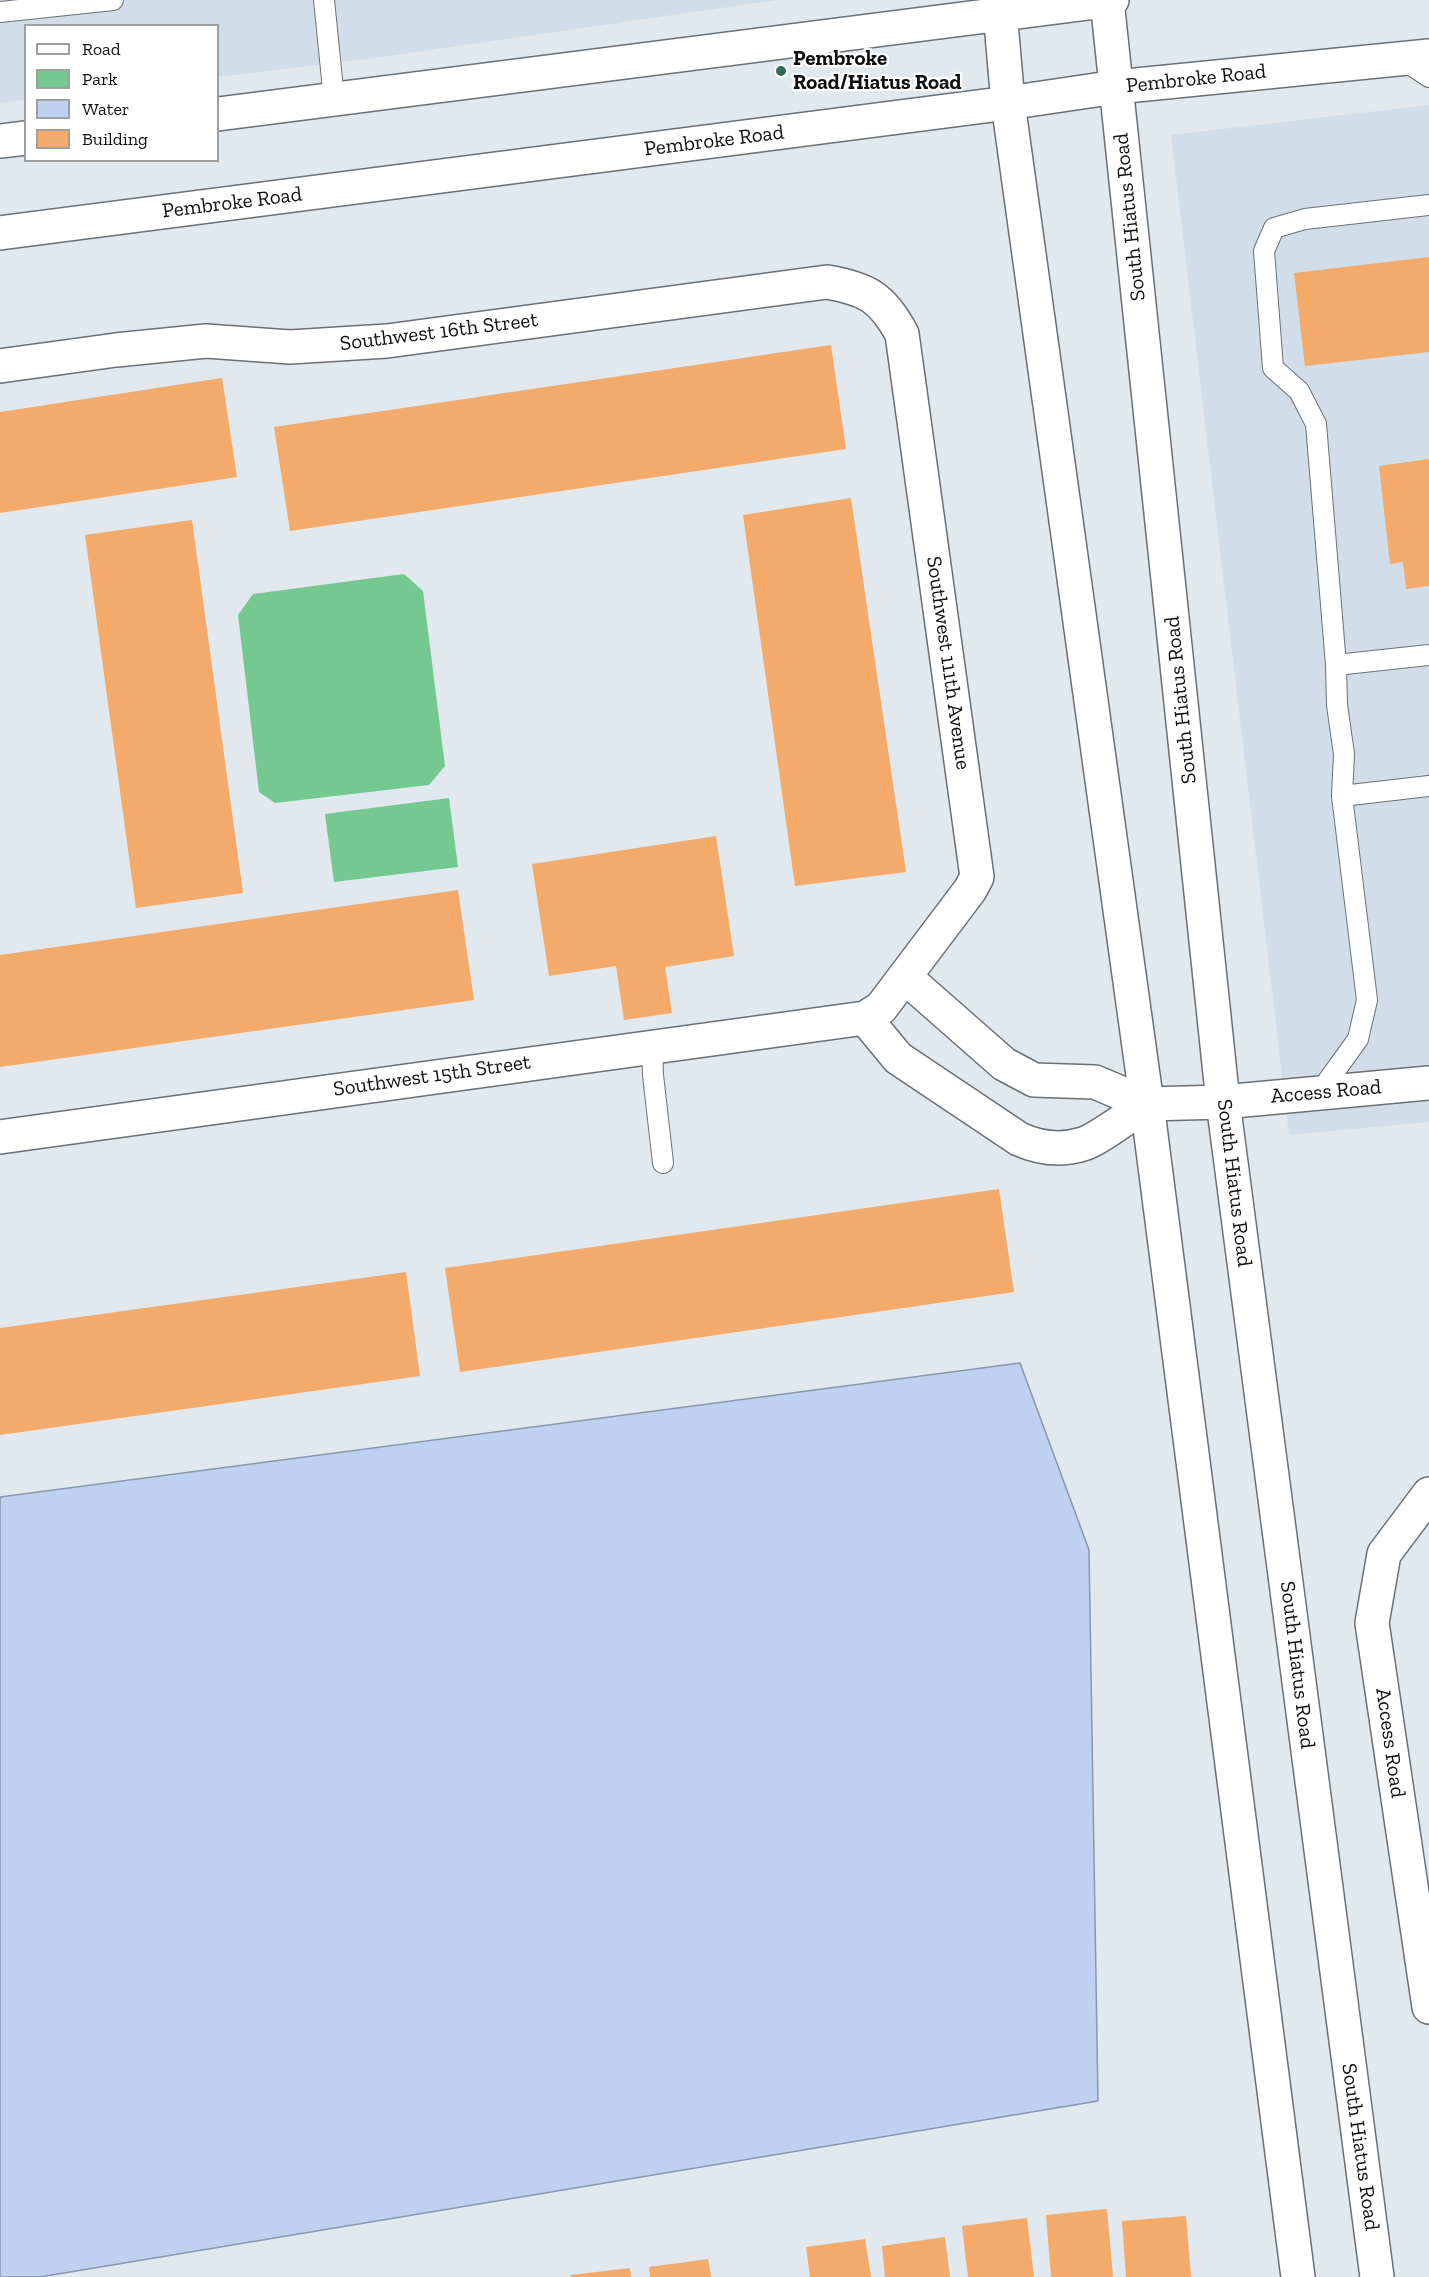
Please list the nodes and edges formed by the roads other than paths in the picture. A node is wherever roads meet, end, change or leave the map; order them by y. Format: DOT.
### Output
graph roads {
  1 [pos="113,0"];
  2 [pos="324,0"];
  3 [pos="1107,0"];
  4 [pos="1112,0"];
  5 [pos="1000,7"];
  6 [pos="0,12"];
  7 [pos="1415,57"];
  8 [pos="1429,77"];
  9 [pos="1116,87"];
  10 [pos="334,99"];
  11 [pos="1008,103"];
  12 [pos="219,114"];
  13 [pos="24,138"];
  14 [pos="0,141"];
  15 [pos="1429,205"];
  16 [pos="0,233"];
  17 [pos="874,297"];
  18 [pos="0,366"];
  19 [pos="1429,655"];
  20 [pos="1336,666"];
  21 [pos="1429,786"];
  22 [pos="1342,796"];
  23 [pos="905,977"];
  24 [pos="873,1013"];
  25 [pos="652,1046"];
  26 [pos="1429,1083"];
  27 [pos="1319,1093"];
  28 [pos="1223,1102"];
  29 [pos="1147,1104"];
  30 [pos="0,1137"];
  31 [pos="663,1163"];
  32 [pos="1429,1494"];
  33 [pos="1429,2007"];
  34 [pos="1298,2277"];
  35 [pos="1377,2277"];
  1 -- 6 [label="lane"];
  2 -- 10 [label="lane"];
  3 -- 4 [label="main road"];
  3 -- 5 [label="main road"];
  3 -- 9 [label="main road, South Hiatus Road"];
  5 -- 10 [label="main road"];
  5 -- 11 [label="main road"];
  7 -- 8 [label="lane"];
  7 -- 9 [label="main road, Pembroke Road"];
  9 -- 11 [label="main road, Pembroke Road"];
  9 -- 28 [label="main road, South Hiatus Road"];
  10 -- 12 [label="main road"];
  11 -- 16 [label="main road, Pembroke Road"];
  11 -- 29 [label="main road"];
  13 -- 14 [label="main road"];
  15 -- 20 [label="lane"];
  17 -- 18 [label="main road, Southwest 16th Street"];
  17 -- 23 [label="main road, Southwest 111th Avenue"];
  19 -- 20 [label="lane"];
  20 -- 22 [label="lane"];
  21 -- 22 [label="lane"];
  22 -- 27 [label="lane"];
  23 -- 24 [label="main road, Southwest 111th Avenue"];
  23 -- 29 [label="main road"];
  24 -- 25 [label="main road, Southwest 15th Street"];
  24 -- 29 [label="main road"];
  25 -- 30 [label="main road, Southwest 15th Street"];
  25 -- 31 [label="lane"];
  26 -- 27 [label="main road, Access Road"];
  27 -- 28 [label="main road, Access Road"];
  28 -- 29 [label="main road"];
  28 -- 35 [label="main road, South Hiatus Road"];
  29 -- 34 [label="main road"];
  32 -- 33 [label="main road, Access Road"];
}
